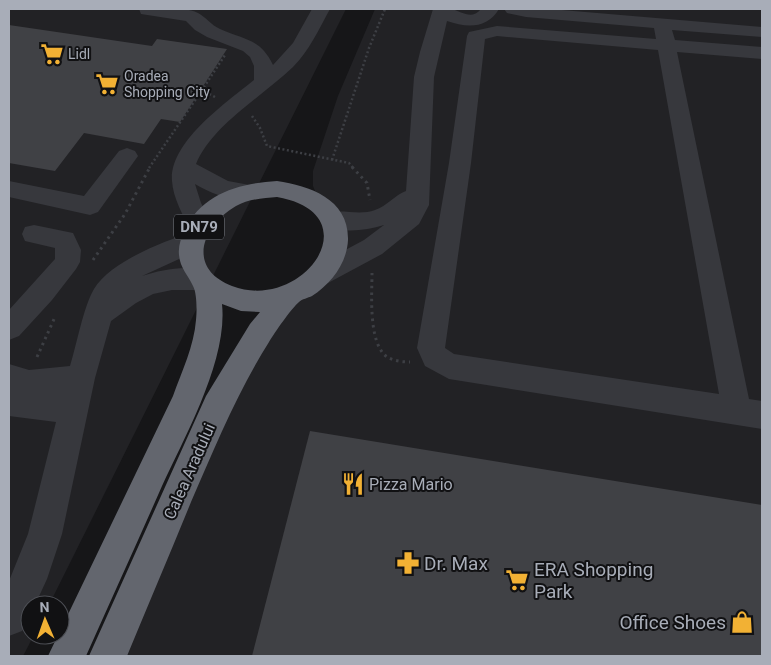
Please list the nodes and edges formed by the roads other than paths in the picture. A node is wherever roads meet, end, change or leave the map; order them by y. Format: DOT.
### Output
graph roads {
  1 [pos="147,9"];
  2 [pos="321,9"];
  3 [pos="442,9"];
  4 [pos="520,10"];
  5 [pos="195,13"];
  6 [pos="482,15"];
  7 [pos="134,25"];
  8 [pos="762,32"];
  9 [pos="664,34"];
  10 [pos="429,52"];
  11 [pos="762,54"];
  12 [pos="264,83"];
  13 [pos="127,156"];
  14 [pos="184,167"];
  15 [pos="9,189"];
  16 [pos="247,192"];
  17 [pos="418,193"];
  18 [pos="332,220"];
  19 [pos="196,233"];
  20 [pos="34,234"];
  21 [pos="320,276"];
  22 [pos="204,283"];
  23 [pos="289,296"];
  24 [pos="100,314"];
  25 [pos="9,328"];
  26 [pos="81,378"];
  27 [pos="15,387"];
  28 [pos="74,410"];
  29 [pos="750,413"];
  30 [pos="9,618"];
  31 [pos="68,656"];
  32 [pos="108,656"];
  1 -- 5 [label="lane"];
  1 -- 7 [label="lane"];
  2 -- 12 [label="lane"];
  3 -- 6 [label="lane"];
  3 -- 10 [label="lane"];
  4 -- 6 [label="lane"];
  4 -- 9 [label="lane"];
  5 -- 12 [label="lane"];
  6 -- 10 [label="lane"];
  8 -- 9 [label="lane"];
  9 -- 11 [label="lane"];
  9 -- 29 [label="lane"];
  9 -- 29 [label="lane"];
  10 -- 17 [label="lane"];
  12 -- 14 [label="lane"];
  13 -- 15 [label="lane"];
  14 -- 16 [label="lane"];
  14 -- 19 [label="lane"];
  16 -- 18 [label="highway, DN79"];
  16 -- 19 [label="highway, DN79"];
  17 -- 18 [label="lane"];
  17 -- 21 [label="lane"];
  18 -- 21 [label="highway, Calea Aradului"];
  19 -- 22 [label="highway, Calea Aradului / DN79"];
  19 -- 24 [label="lane"];
  20 -- 25 [label="lane"];
  21 -- 23 [label="highway, Calea Aradului"];
  22 -- 23 [label="highway, Calea Aradului"];
  22 -- 24 [label="lane"];
  22 -- 31 [label="highway, Calea Aradului / DN79"];
  23 -- 32 [label="highway, Calea Aradului"];
  24 -- 26 [label="lane"];
  26 -- 27 [label="lane"];
  26 -- 28 [label="lane"];
  27 -- 28 [label="lane"];
  28 -- 30 [label="lane"];
}
